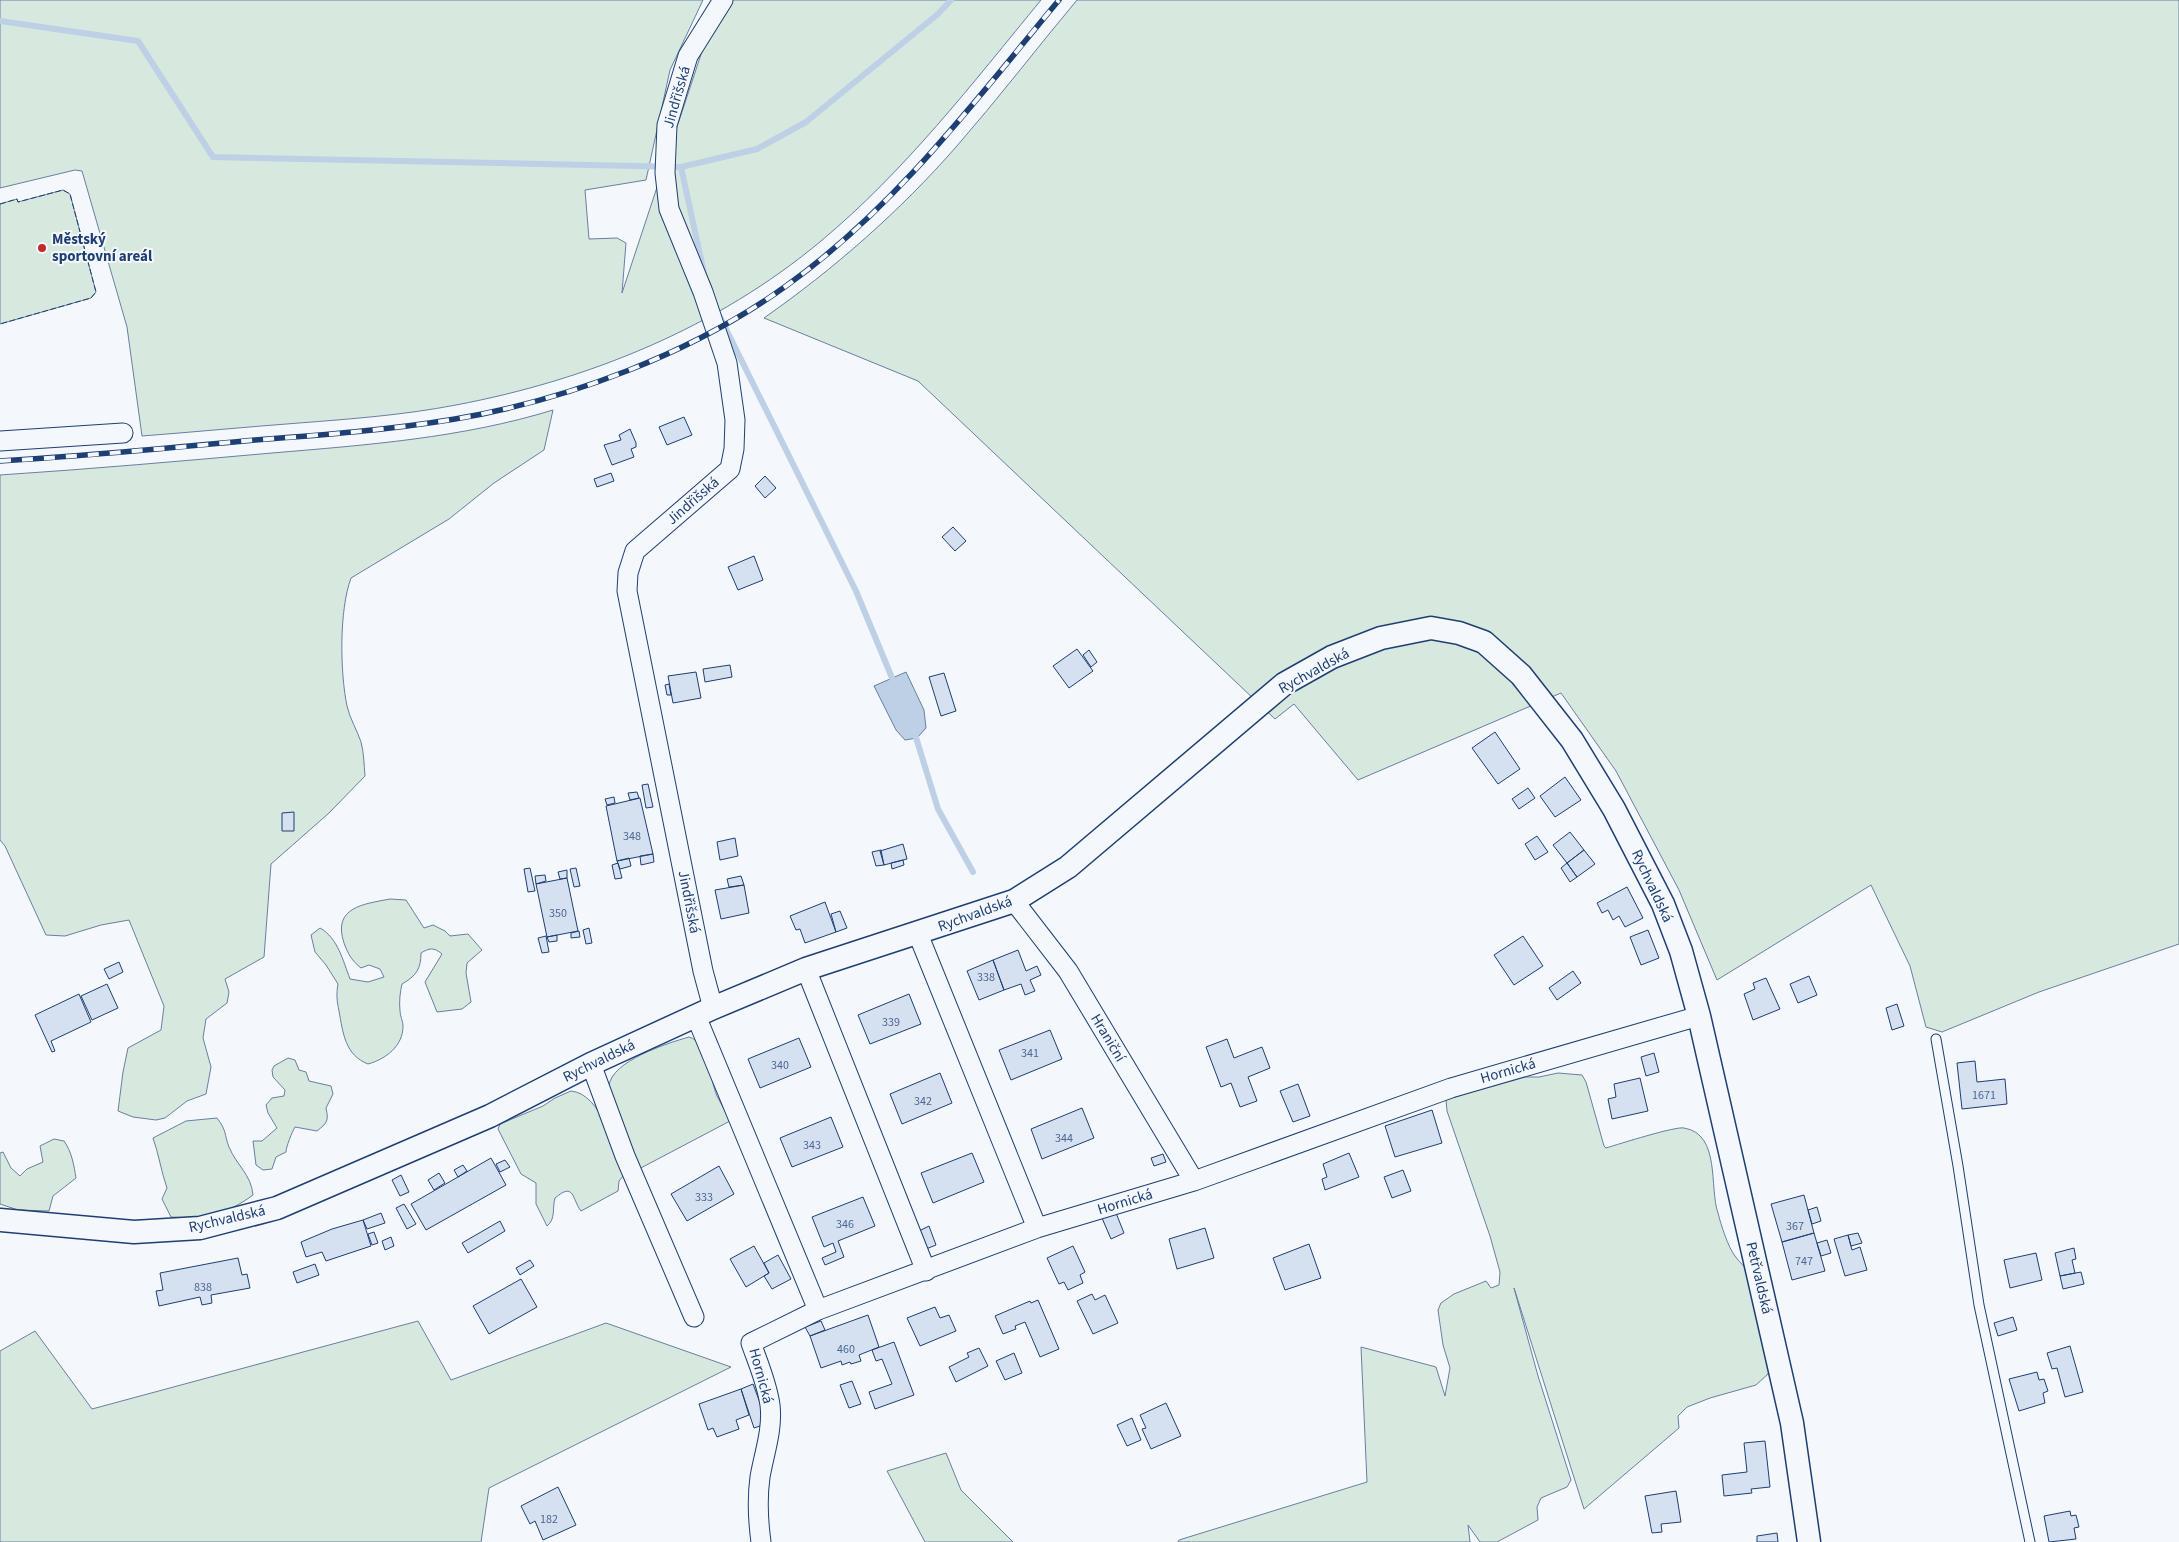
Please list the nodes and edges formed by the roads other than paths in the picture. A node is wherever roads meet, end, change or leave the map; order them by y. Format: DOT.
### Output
graph roads {
  1 [pos="723,0"];
  2 [pos="122,433"];
  3 [pos="0,441"];
  4 [pos="1014,901"];
  5 [pos="918,934"];
  6 [pos="806,969"];
  7 [pos="704,1012"];
  8 [pos="1699,1016"];
  9 [pos="1936,1039"];
  10 [pos="591,1064"];
  11 [pos="1194,1181"];
  12 [pos="0,1220"];
  13 [pos="1037,1228"];
  14 [pos="926,1271"];
  15 [pos="818,1310"];
  16 [pos="694,1317"];
  17 [pos="761,1542"];
  18 [pos="1809,1542"];
  19 [pos="2030,1542"];
  1 -- 7 [label="street, Jindřišská"];
  2 -- 3 [label="street"];
  4 -- 5 [label="street, Rychvaldská"];
  4 -- 8 [label="street, Rychvaldská"];
  4 -- 11 [label="street, Hraniční"];
  5 -- 6 [label="street, Rychvaldská"];
  5 -- 13 [label="street"];
  6 -- 7 [label="street, Rychvaldská"];
  6 -- 14 [label="street"];
  7 -- 10 [label="street, Rychvaldská"];
  7 -- 15 [label="street, Jindřišská"];
  8 -- 11 [label="street, Hornická"];
  8 -- 18 [label="street, Petřvaldská"];
  9 -- 19 [label="lane"];
  10 -- 12 [label="street, Rychvaldská"];
  10 -- 16 [label="street"];
  11 -- 13 [label="street, Hornická"];
  13 -- 14 [label="street, Hornická"];
  14 -- 15 [label="street, Hornická"];
  15 -- 17 [label="street, Hornická"];
}
